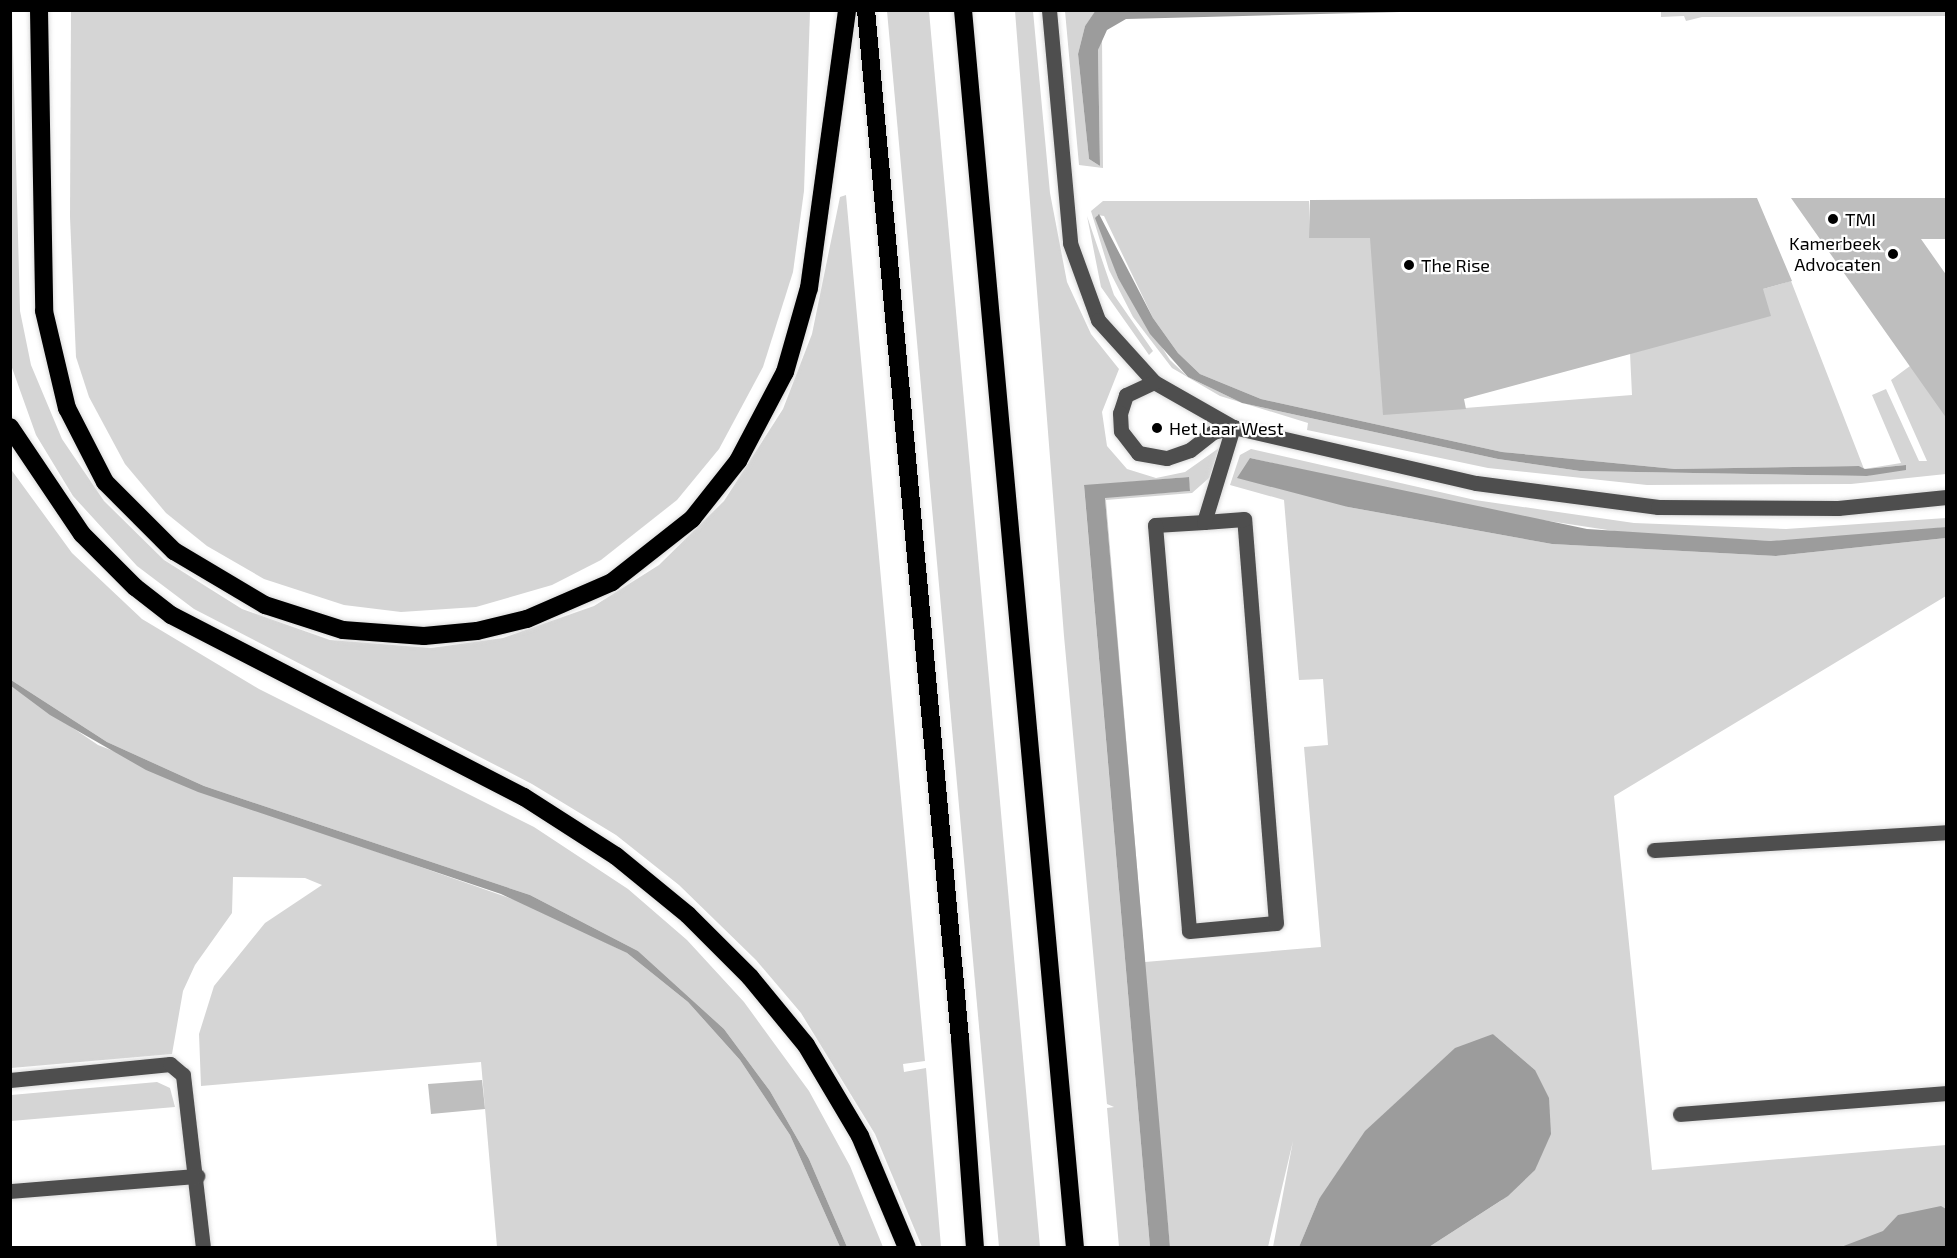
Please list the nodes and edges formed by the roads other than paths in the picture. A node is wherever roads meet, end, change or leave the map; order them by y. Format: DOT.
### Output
graph roads {
  1 [pos="39,10"];
  2 [pos="847,10"];
  3 [pos="866,10"];
  4 [pos="963,10"];
  5 [pos="1049,10"];
  6 [pos="1154,382"];
  7 [pos="10,427"];
  8 [pos="1233,427"];
  9 [pos="1947,497"];
  10 [pos="1204,522"];
  11 [pos="1947,832"];
  12 [pos="1654,850"];
  13 [pos="10,1080"];
  14 [pos="1947,1093"];
  15 [pos="1680,1114"];
  16 [pos="197,1176"];
  17 [pos="10,1191"];
  18 [pos="203,1248"];
  19 [pos="907,1248"];
  20 [pos="975,1248"];
  21 [pos="1075,1248"];
  1 -- 2 [label="highway"];
  3 -- 20 [label="highway"];
  4 -- 21 [label="highway"];
  5 -- 6 [label="street"];
  6 -- 8 [label="street"];
  6 -- 8 [label="street"];
  7 -- 19 [label="highway"];
  8 -- 9 [label="street"];
  8 -- 10 [label="street"];
  10 -- 10 [label="street"];
  11 -- 12 [label="street"];
  13 -- 16 [label="street"];
  14 -- 15 [label="street"];
  16 -- 17 [label="street"];
  16 -- 18 [label="street"];
}
